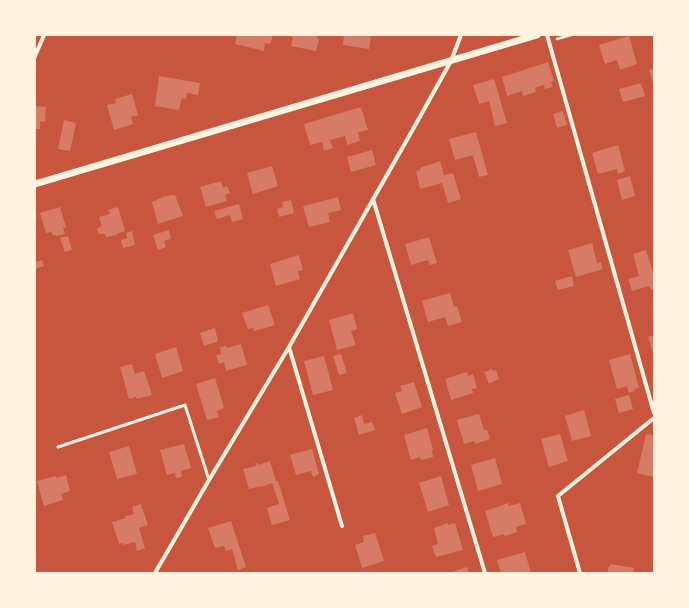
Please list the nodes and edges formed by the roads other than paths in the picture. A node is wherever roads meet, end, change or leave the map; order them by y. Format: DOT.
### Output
graph roads {
  1 [pos="44,35"];
  2 [pos="461,35"];
  3 [pos="537,35"];
  4 [pos="547,35"];
  5 [pos="35,56"];
  6 [pos="451,61"];
  7 [pos="35,184"];
  8 [pos="373,199"];
  9 [pos="289,347"];
  10 [pos="654,413"];
  11 [pos="654,418"];
  12 [pos="58,446"];
  13 [pos="209,480"];
  14 [pos="342,526"];
  15 [pos="155,573"];
  16 [pos="485,573"];
  17 [pos="580,573"];
  1 -- 5 [label="street"];
  2 -- 6 [label="street"];
  3 -- 6 [label="street"];
  4 -- 10 [label="street"];
  6 -- 7 [label="street"];
  6 -- 8 [label="street"];
  8 -- 9 [label="street"];
  8 -- 16 [label="street"];
  9 -- 13 [label="street"];
  9 -- 14 [label="street"];
  11 -- 17 [label="street"];
  12 -- 13 [label="lane"];
  13 -- 15 [label="street"];
}
